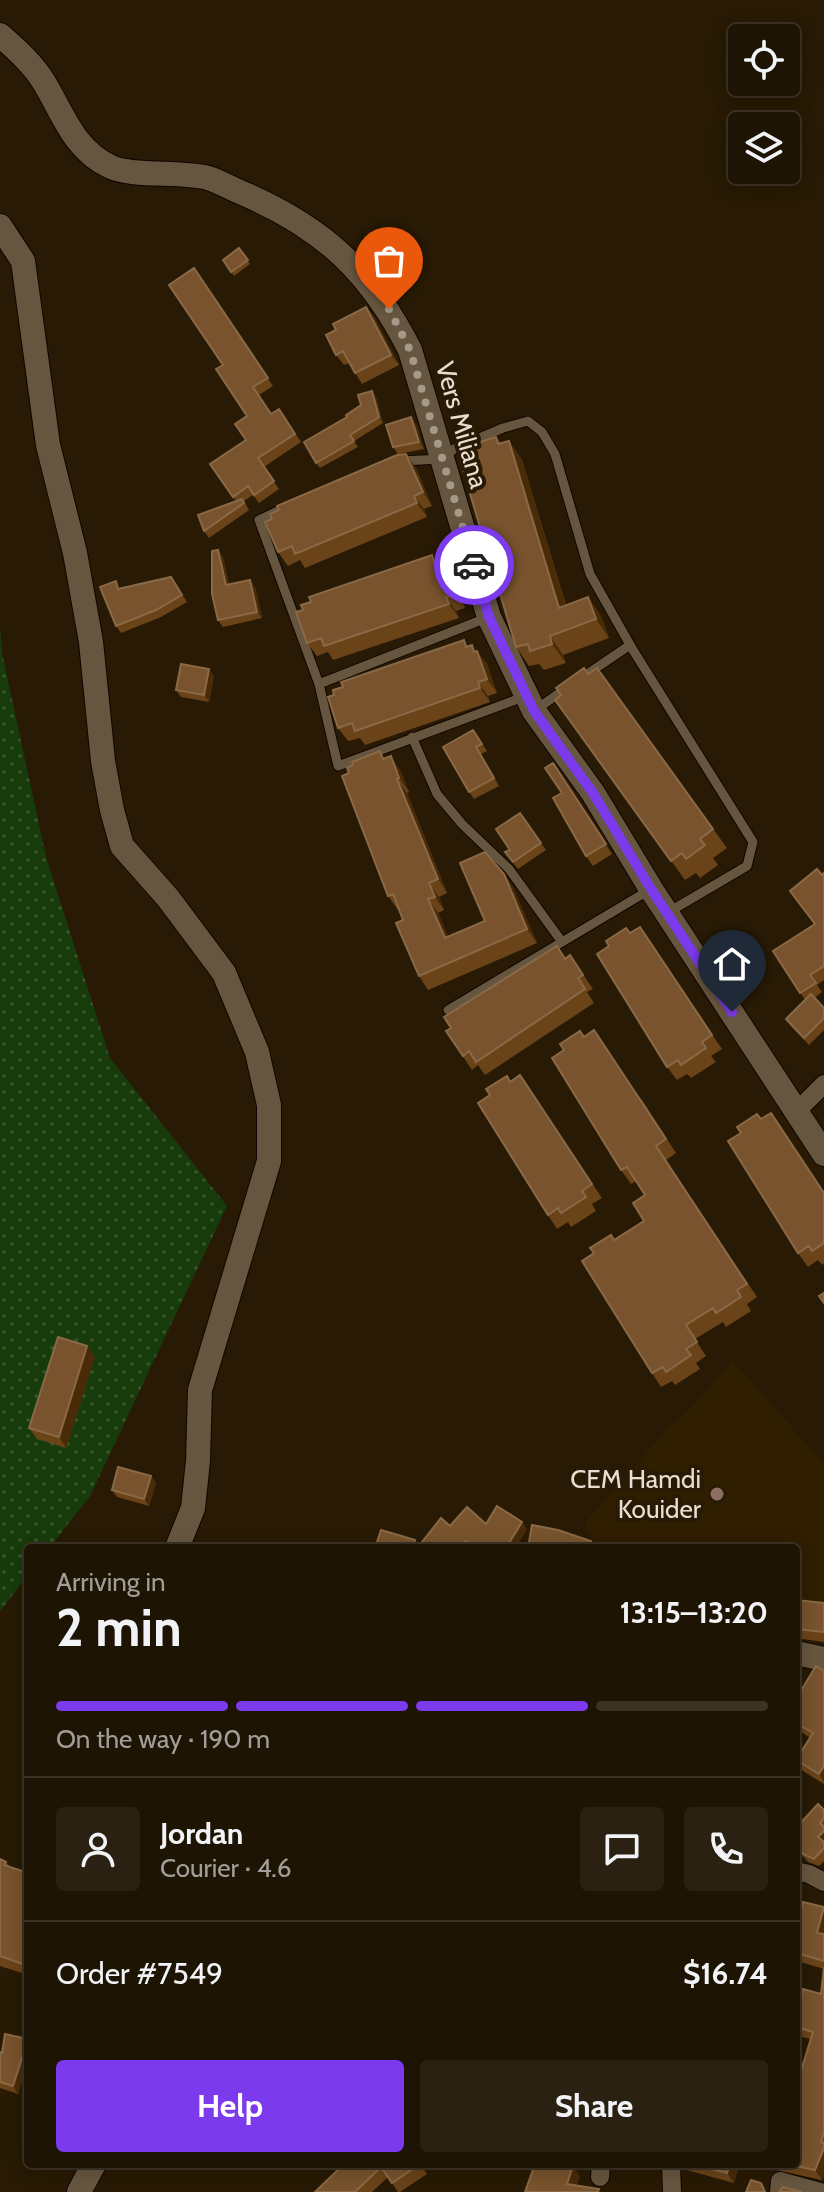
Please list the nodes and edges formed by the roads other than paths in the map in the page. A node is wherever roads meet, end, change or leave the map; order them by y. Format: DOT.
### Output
graph roads {
  1 [pos="0,35"];
  2 [pos="0,226"];
  3 [pos="442,459"];
  4 [pos="395,462"];
  5 [pos="286,507"];
  6 [pos="489,617"];
  7 [pos="630,645"];
  8 [pos="319,684"];
  9 [pos="530,703"];
  10 [pos="412,737"];
  11 [pos="651,889"];
  12 [pos="667,913"];
  13 [pos="562,942"];
  14 [pos="448,1010"];
  15 [pos="824,1084"];
  16 [pos="797,1111"];
  17 [pos="824,1154"];
  18 [pos="179,1544"];
  19 [pos="800,1654"];
  20 [pos="824,1659"];
  21 [pos="800,1872"];
  22 [pos="824,1882"];
  23 [pos="92,2168"];
  24 [pos="671,2168"];
  25 [pos="79,2192"];
  26 [pos="672,2192"];
  27 [pos="779,2192"];
  28 [pos="820,2192"];
  1 -- 3 [label="street, Vers Miliana"];
  2 -- 18 [label="street"];
  3 -- 4 [label="lane"];
  3 -- 6 [label="street, Vers Miliana"];
  3 -- 7 [label="lane"];
  5 -- 8 [label="lane"];
  6 -- 8 [label="lane"];
  6 -- 9 [label="street, Vers Miliana"];
  7 -- 9 [label="lane"];
  7 -- 12 [label="lane"];
  8 -- 10 [label="lane"];
  9 -- 10 [label="lane"];
  9 -- 11 [label="street, Vers Miliana"];
  10 -- 13 [label="lane"];
  11 -- 12 [label="street, Vers Miliana"];
  11 -- 13 [label="lane"];
  12 -- 16 [label="street, Vers Miliana"];
  13 -- 14 [label="lane"];
  15 -- 16 [label="street"];
  16 -- 17 [label="street, Vers Miliana"];
  19 -- 20 [label="street"];
  21 -- 22 [label="street"];
  23 -- 25 [label="street"];
  24 -- 26 [label="street"];
  27 -- 28 [label="street"];
}
